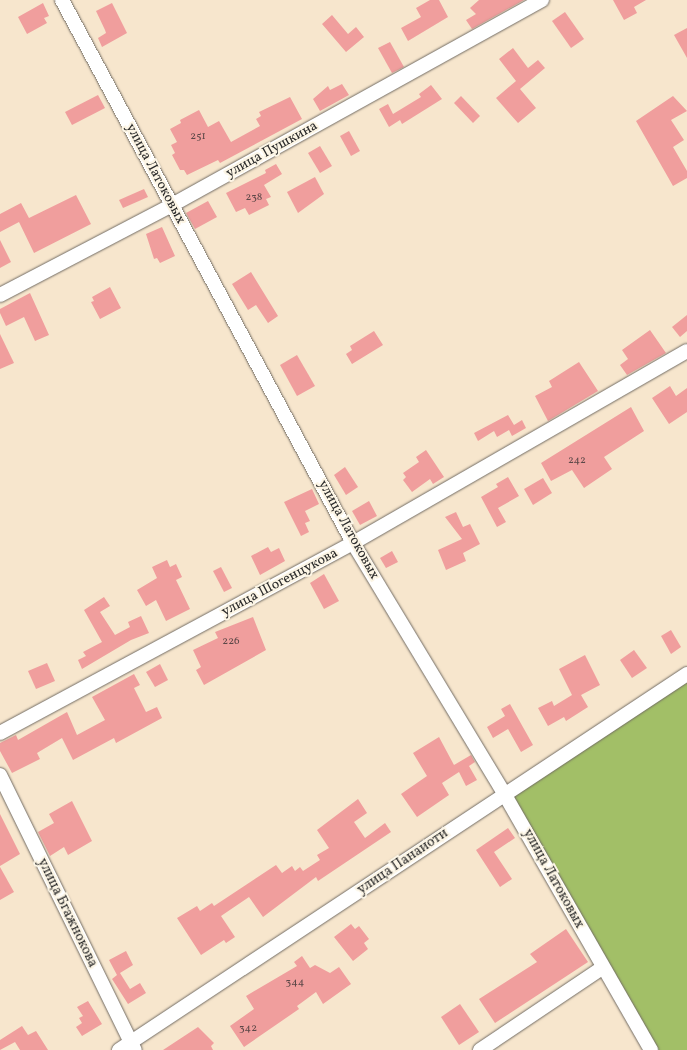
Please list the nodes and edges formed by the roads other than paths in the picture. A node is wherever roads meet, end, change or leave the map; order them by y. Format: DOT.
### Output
graph roads {
  1 [pos="62,0"];
  2 [pos="542,0"];
  3 [pos="172,205"];
  4 [pos="0,295"];
  5 [pos="687,351"];
  6 [pos="353,544"];
  7 [pos="687,674"];
  8 [pos="0,733"];
  9 [pos="0,775"];
  10 [pos="505,794"];
  11 [pos="602,968"];
  12 [pos="129,1048"];
  13 [pos="480,1050"];
  14 [pos="651,1050"];
  1 -- 3 [label="street, улица Латоковых"];
  2 -- 3 [label="street, улица Пушкина"];
  3 -- 4 [label="street, улица Пушкина"];
  3 -- 6 [label="street, улица Латоковых"];
  5 -- 6 [label="street, улица Шогенцукова"];
  6 -- 8 [label="street, улица Шогенцукова"];
  6 -- 10 [label="street, улица Латоковых"];
  7 -- 10 [label="street, улица Панаиоти"];
  9 -- 12 [label="street, улица Бгажнокова"];
  10 -- 11 [label="street, улица Латоковых"];
  10 -- 12 [label="street, улица Панаиоти"];
  11 -- 13 [label="street"];
  11 -- 14 [label="street, улица Латоковых"];
}
